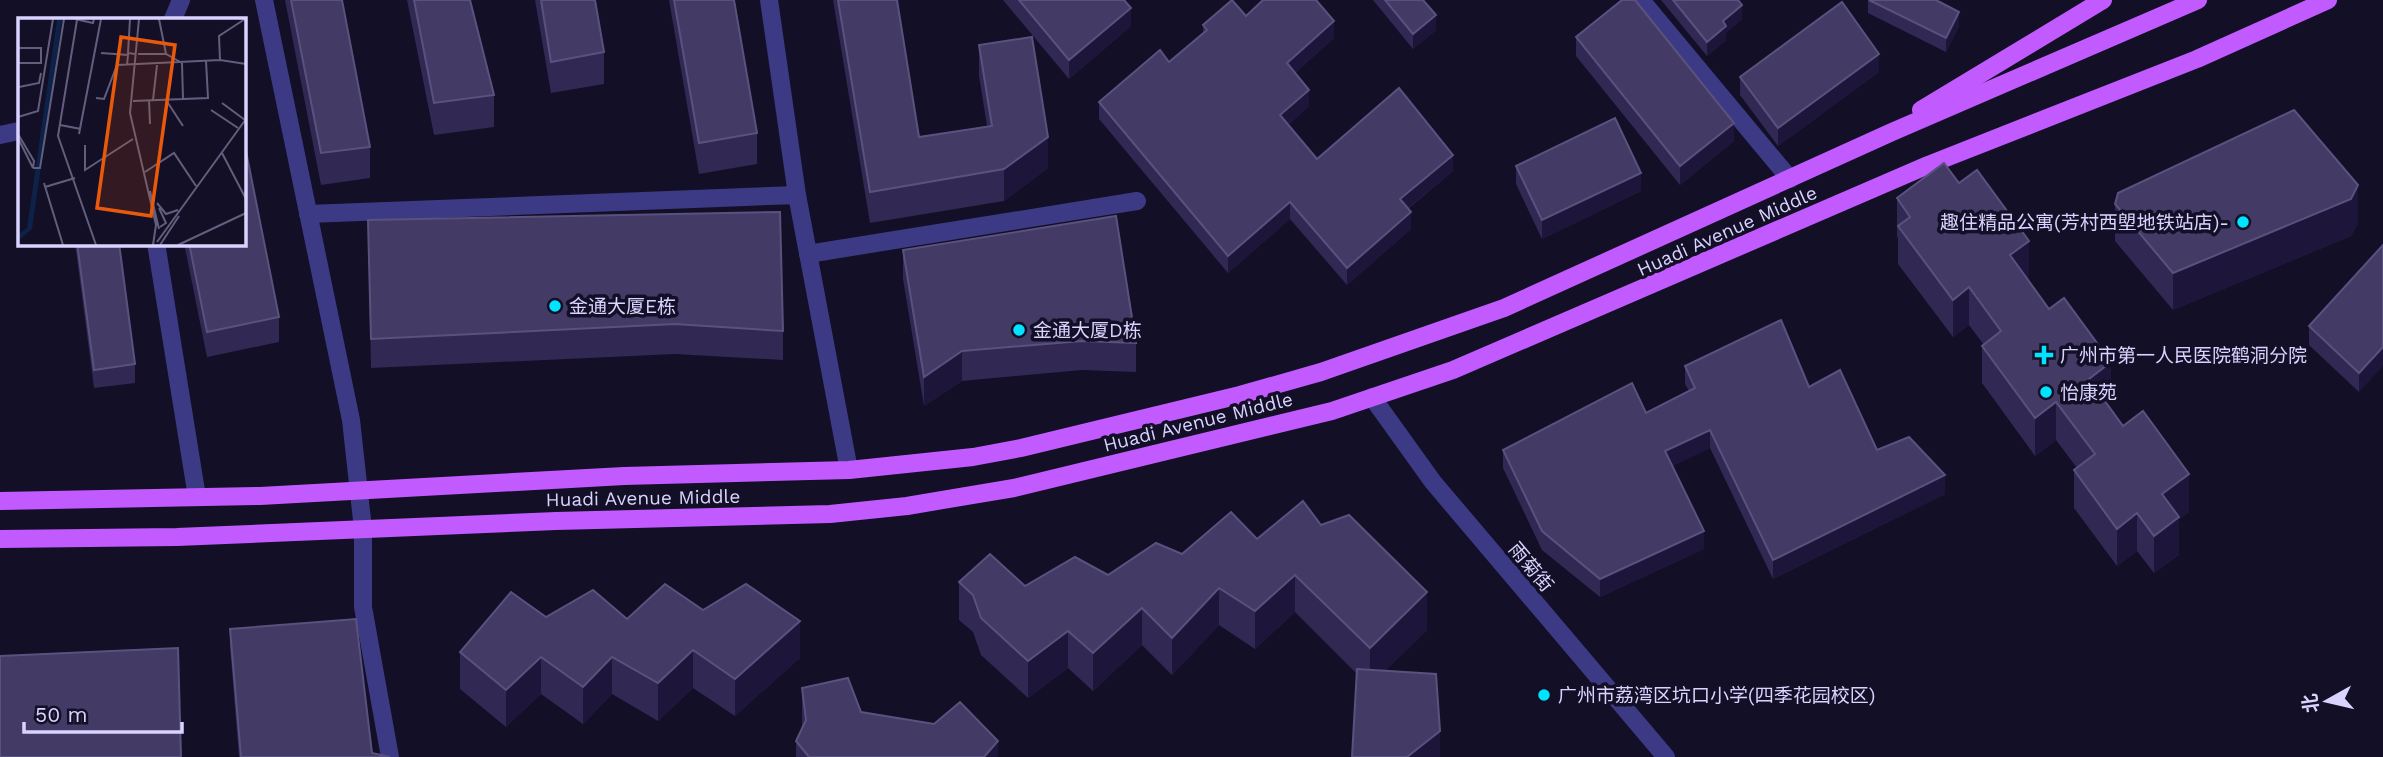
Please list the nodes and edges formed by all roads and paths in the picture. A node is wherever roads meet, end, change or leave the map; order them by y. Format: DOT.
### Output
graph roads {
  1 [pos="181,0"];
  2 [pos="264,0"];
  3 [pos="769,0"];
  4 [pos="1641,0"];
  5 [pos="2103,0"];
  6 [pos="2198,0"];
  7 [pos="2328,0"];
  8 [pos="173,18"];
  9 [pos="18,131"];
  10 [pos="0,135"];
  11 [pos="1868,143"];
  12 [pos="1790,179"];
  13 [pos="797,195"];
  14 [pos="1137,201"];
  15 [pos="309,214"];
  16 [pos="156,245"];
  17 [pos="808,254"];
  18 [pos="1372,397"];
  19 [pos="849,470"];
  20 [pos="361,490"];
  21 [pos="197,497"];
  22 [pos="0,500"];
  23 [pos="363,530"];
  24 [pos="0,539"];
  25 [pos="390,757"];
  26 [pos="1666,757"];
  1 -- 8 [label="street"];
  2 -- 15 [label="street"];
  3 -- 13 [label="street"];
  4 -- 12 [label="street"];
  5 -- 11 [label="main road"];
  6 -- 11 [label="main road, Huadi Avenue Middle"];
  7 -- 18 [label="main road, Huadi Avenue Middle"];
  9 -- 10 [label="street"];
  11 -- 12 [label="main road, Huadi Avenue Middle"];
  12 -- 19 [label="main road, Huadi Avenue Middle"];
  13 -- 15 [label="street"];
  13 -- 17 [label="street"];
  14 -- 17 [label="street"];
  15 -- 20 [label="street"];
  16 -- 21 [label="street"];
  17 -- 19 [label="street"];
  18 -- 23 [label="main road, Huadi Avenue Middle"];
  18 -- 26 [label="street, 雨菊街"];
  19 -- 20 [label="main road, Huadi Avenue Middle"];
  20 -- 21 [label="main road, Huadi Avenue Middle"];
  20 -- 23 [label="street"];
  21 -- 22 [label="main road, Huadi Avenue Middle"];
  23 -- 24 [label="main road, Huadi Avenue Middle"];
  23 -- 25 [label="street"];
}
